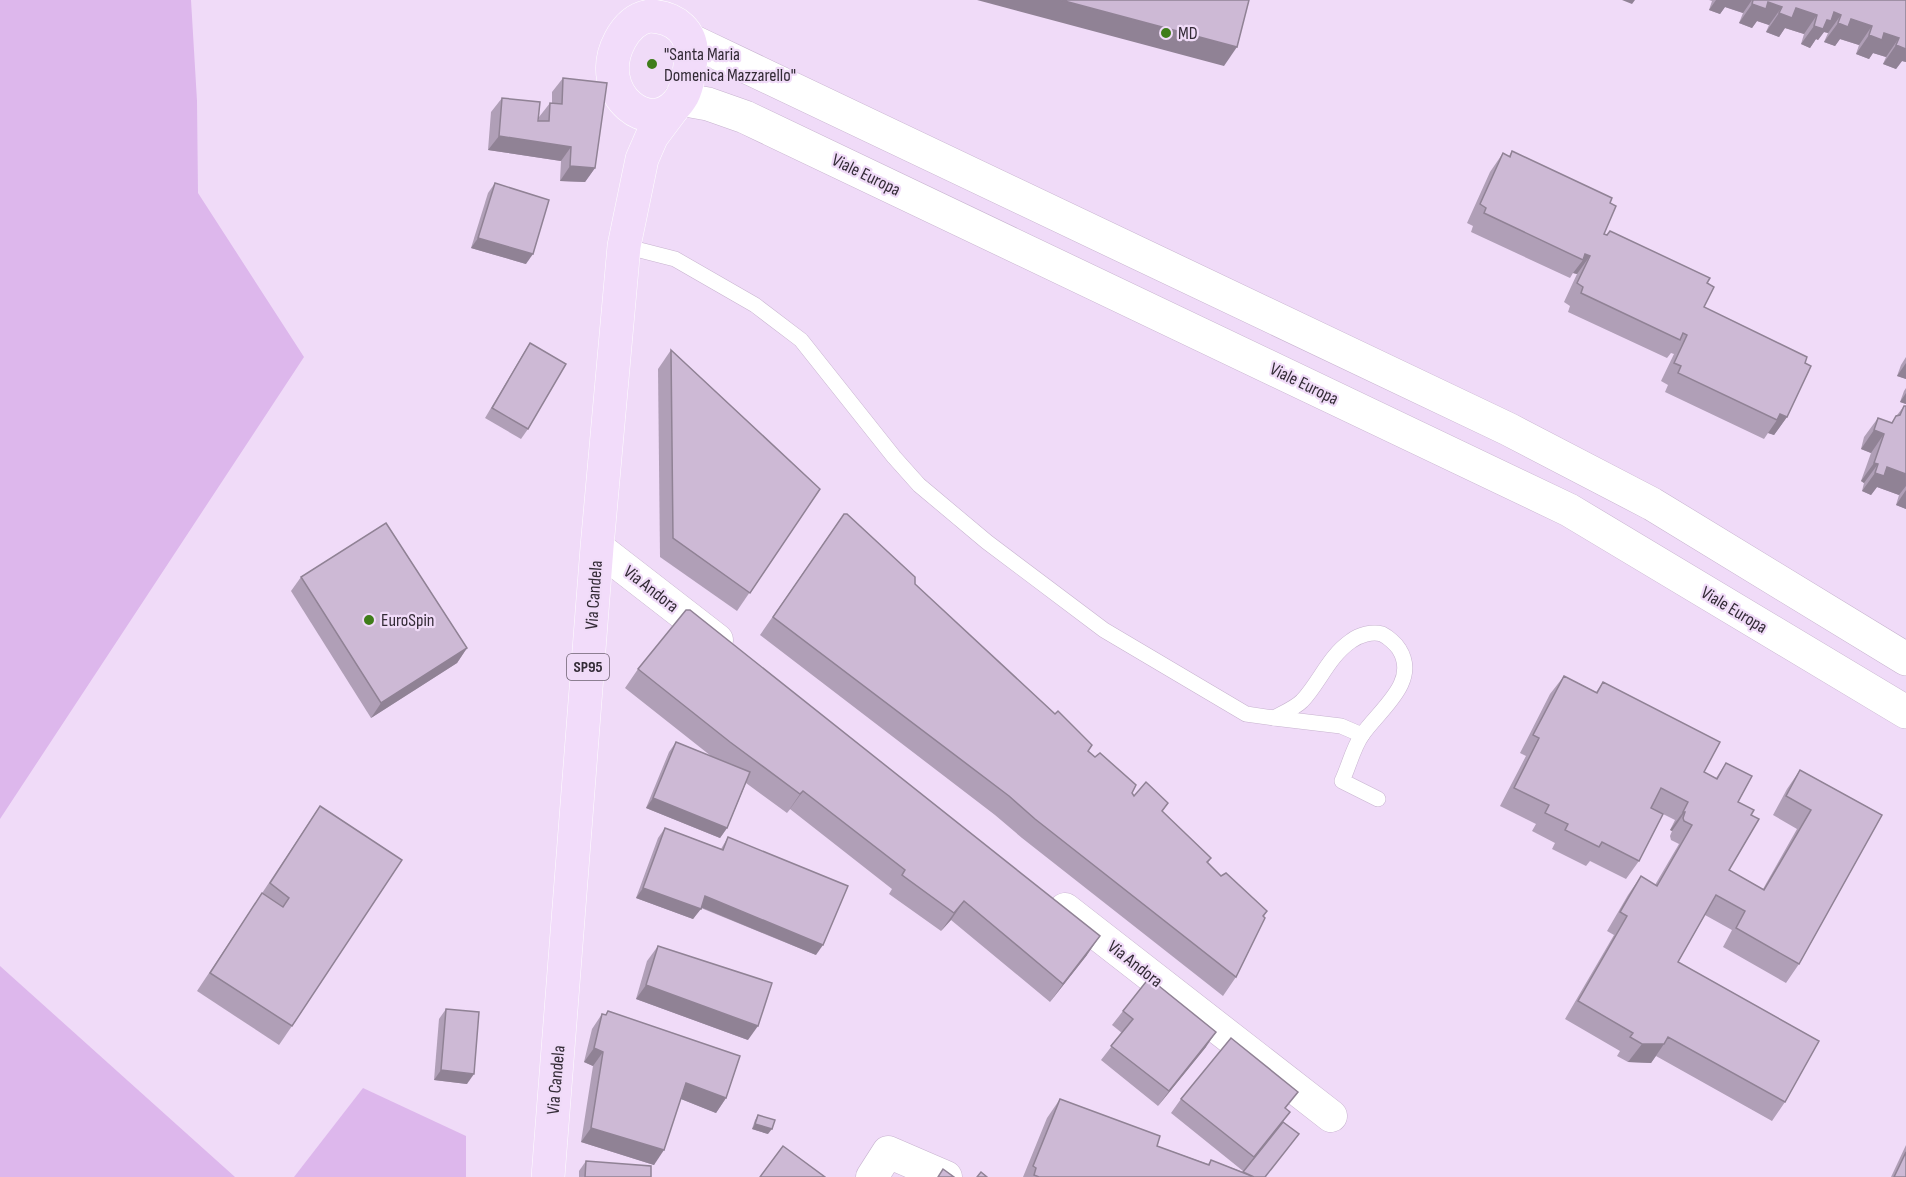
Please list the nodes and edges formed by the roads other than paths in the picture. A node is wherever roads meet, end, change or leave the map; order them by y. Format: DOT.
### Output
graph roads {
  1 [pos="660,16"];
  2 [pos="677,104"];
  3 [pos="630,106"];
  4 [pos="642,159"];
  5 [pos="624,246"];
  6 [pos="597,547"];
  7 [pos="738,656"];
  8 [pos="1906,659"];
  9 [pos="1906,712"];
  10 [pos="1274,718"];
  11 [pos="1362,735"];
  12 [pos="1378,799"];
  13 [pos="1039,890"];
  14 [pos="1331,1116"];
  15 [pos="548,1177"];
  16 [pos="872,1177"];
  17 [pos="946,1177"];
  1 -- 2 [label="main road, Via Candela / SP95"];
  1 -- 3 [label="main road, Via Candela / SP95"];
  1 -- 8 [label="street"];
  2 -- 3 [label="main road"];
  2 -- 4 [label="main road, Via Candela / SP95"];
  2 -- 9 [label="street, Viale Europa"];
  3 -- 4 [label="main road, Via Candela / SP95"];
  4 -- 5 [label="main road, Via Candela / SP95"];
  5 -- 6 [label="main road, Via Candela / SP95"];
  5 -- 10 [label="lane"];
  6 -- 7 [label="street, Via Andora"];
  6 -- 15 [label="main road, Via Candela / SP95"];
  10 -- 11 [label="lane"];
  10 -- 11 [label="lane"];
  11 -- 12 [label="lane"];
  13 -- 14 [label="street, Via Andora"];
  16 -- 17 [label="street"];
}
